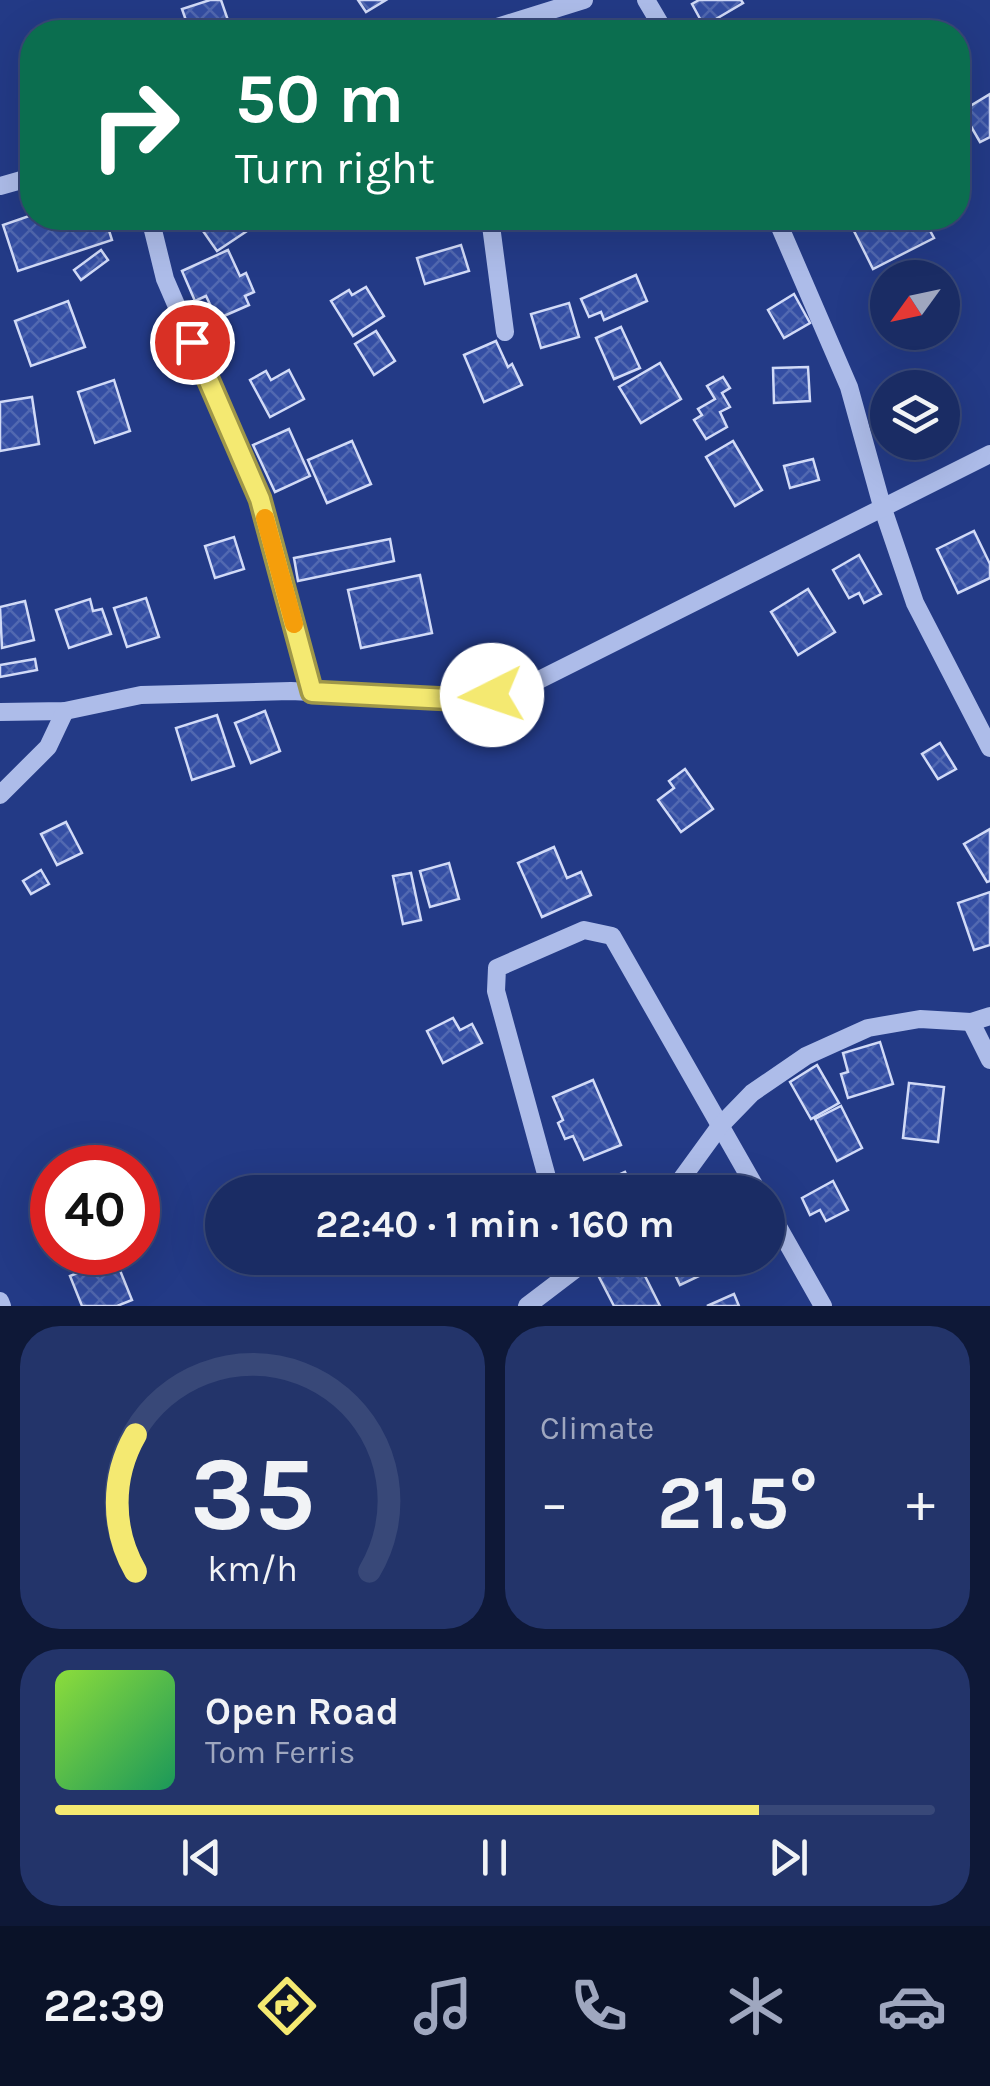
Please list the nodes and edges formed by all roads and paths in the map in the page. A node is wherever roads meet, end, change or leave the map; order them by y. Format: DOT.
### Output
graph roads {
  1 [pos="584,0"];
  2 [pos="520,20"];
  3 [pos="153,230"];
  4 [pos="492,230"];
  5 [pos="781,230"];
  6 [pos="505,332"];
  7 [pos="990,454"];
  8 [pos="882,506"];
  9 [pos="312,692"];
  10 [pos="65,711"];
  11 [pos="0,712"];
  12 [pos="990,748"];
  13 [pos="0,795"];
  14 [pos="990,1016"];
  15 [pos="971,1022"];
  16 [pos="990,1060"];
  17 [pos="720,1126"];
  18 [pos="547,1175"];
  19 [pos="684,1175"];
  20 [pos="748,1175"];
  21 [pos="785,1239"];
  22 [pos="559,1275"];
  23 [pos="527,1306"];
  24 [pos="823,1306"];
  1 -- 2 [label="street"];
  3 -- 9 [label="street"];
  4 -- 6 [label="street"];
  5 -- 8 [label="street"];
  7 -- 8 [label="street"];
  8 -- 9 [label="street"];
  8 -- 12 [label="street"];
  9 -- 10 [label="street"];
  10 -- 11 [label="street"];
  10 -- 13 [label="street"];
  14 -- 15 [label="street"];
  15 -- 16 [label="street"];
  15 -- 17 [label="street"];
  17 -- 18 [label="street"];
  17 -- 19 [label="street"];
  17 -- 20 [label="street"];
  21 -- 24 [label="street"];
  22 -- 23 [label="street"];
}
